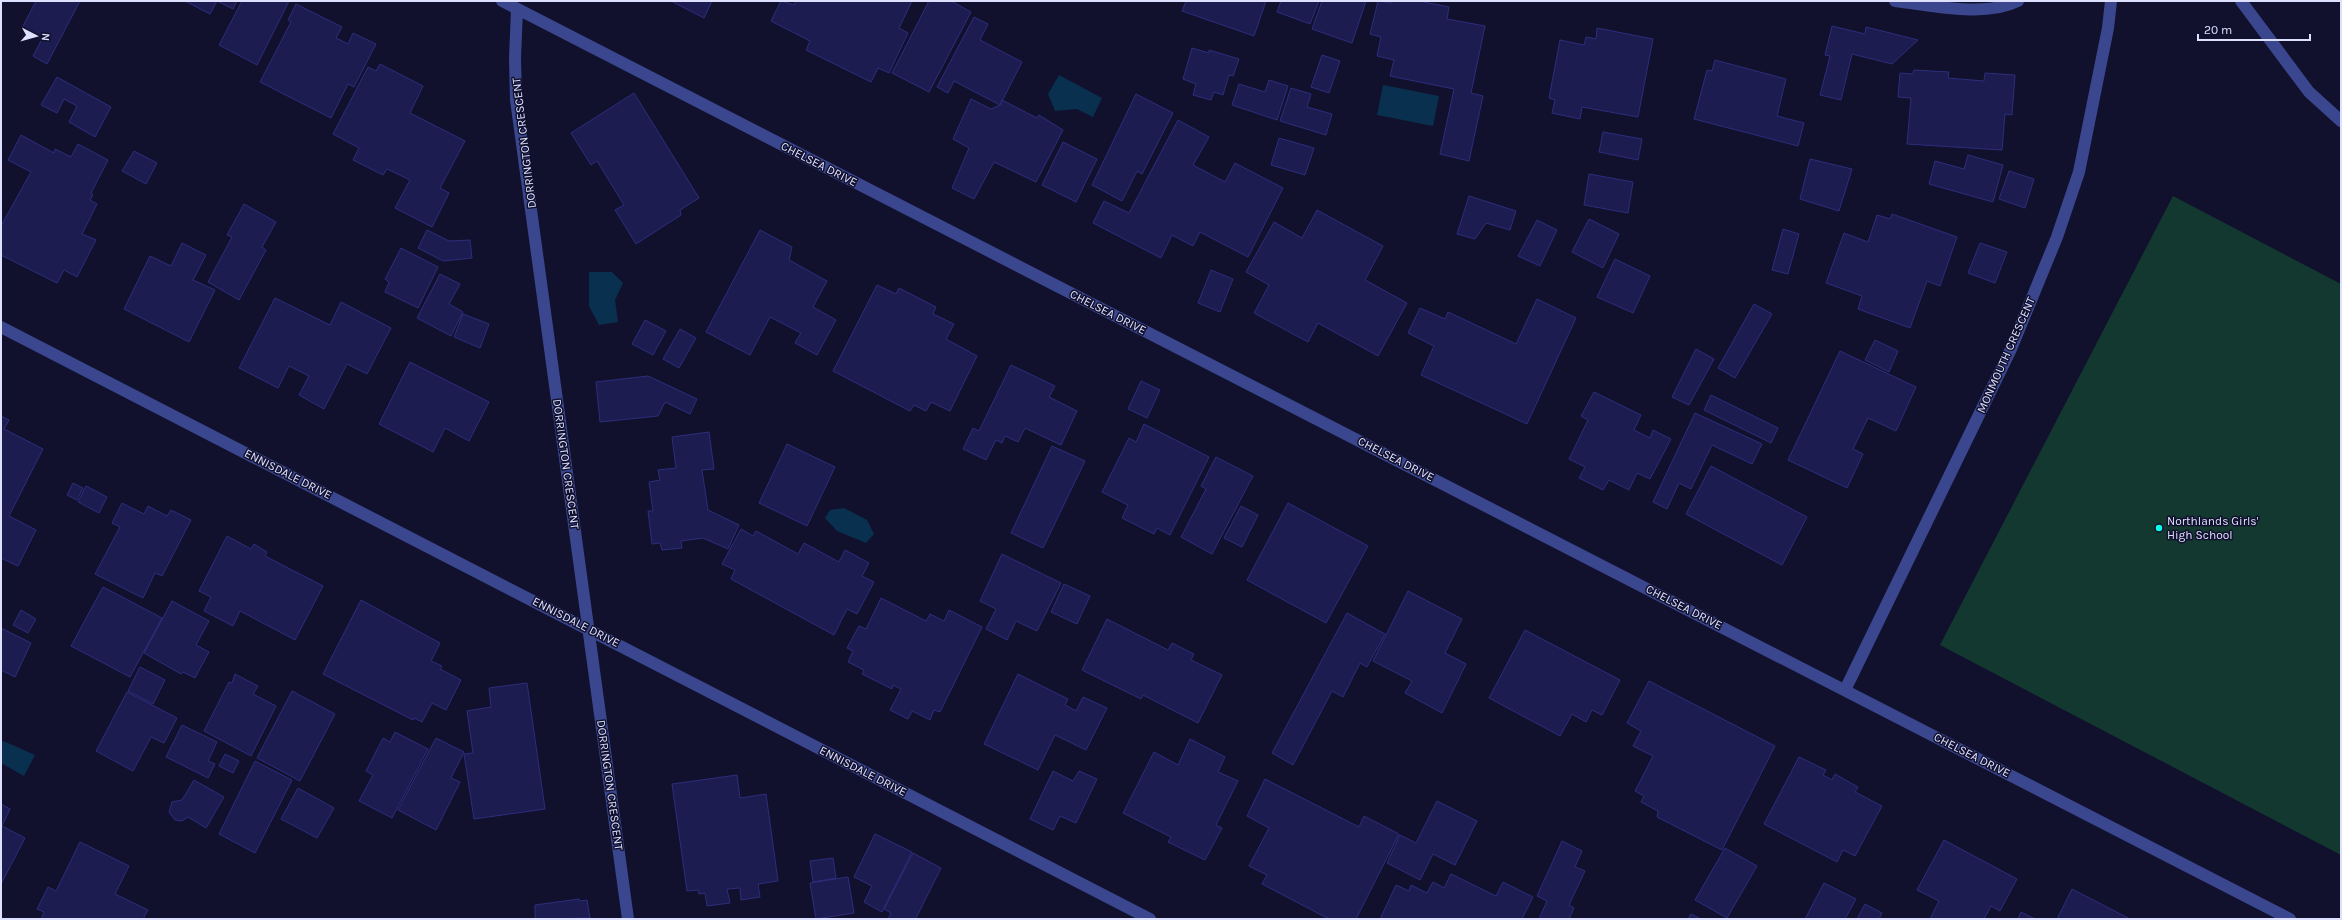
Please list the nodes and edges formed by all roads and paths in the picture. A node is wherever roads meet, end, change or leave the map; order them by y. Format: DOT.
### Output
graph roads {
  1 [pos="502,1"];
  2 [pos="1895,1"];
  3 [pos="2018,1"];
  4 [pos="2111,1"];
  5 [pos="2241,1"];
  6 [pos="517,9"];
  7 [pos="2341,121"];
  8 [pos="1,327"];
  9 [pos="588,629"];
  10 [pos="1845,690"];
  11 [pos="628,919"];
  12 [pos="1150,919"];
  13 [pos="2290,919"];
  1 -- 6 [label="street, CHELSEA DRIVE"];
  2 -- 3 [label="street"];
  4 -- 10 [label="street, MONMOUTH CRESCENT"];
  5 -- 7 [label="street"];
  6 -- 9 [label="street, DORRINGTON CRESCENT"];
  6 -- 10 [label="street, CHELSEA DRIVE"];
  8 -- 9 [label="street, ENNISDALE DRIVE"];
  9 -- 11 [label="street, DORRINGTON CRESCENT"];
  9 -- 12 [label="street, ENNISDALE DRIVE"];
  10 -- 13 [label="street, CHELSEA DRIVE"];
}
